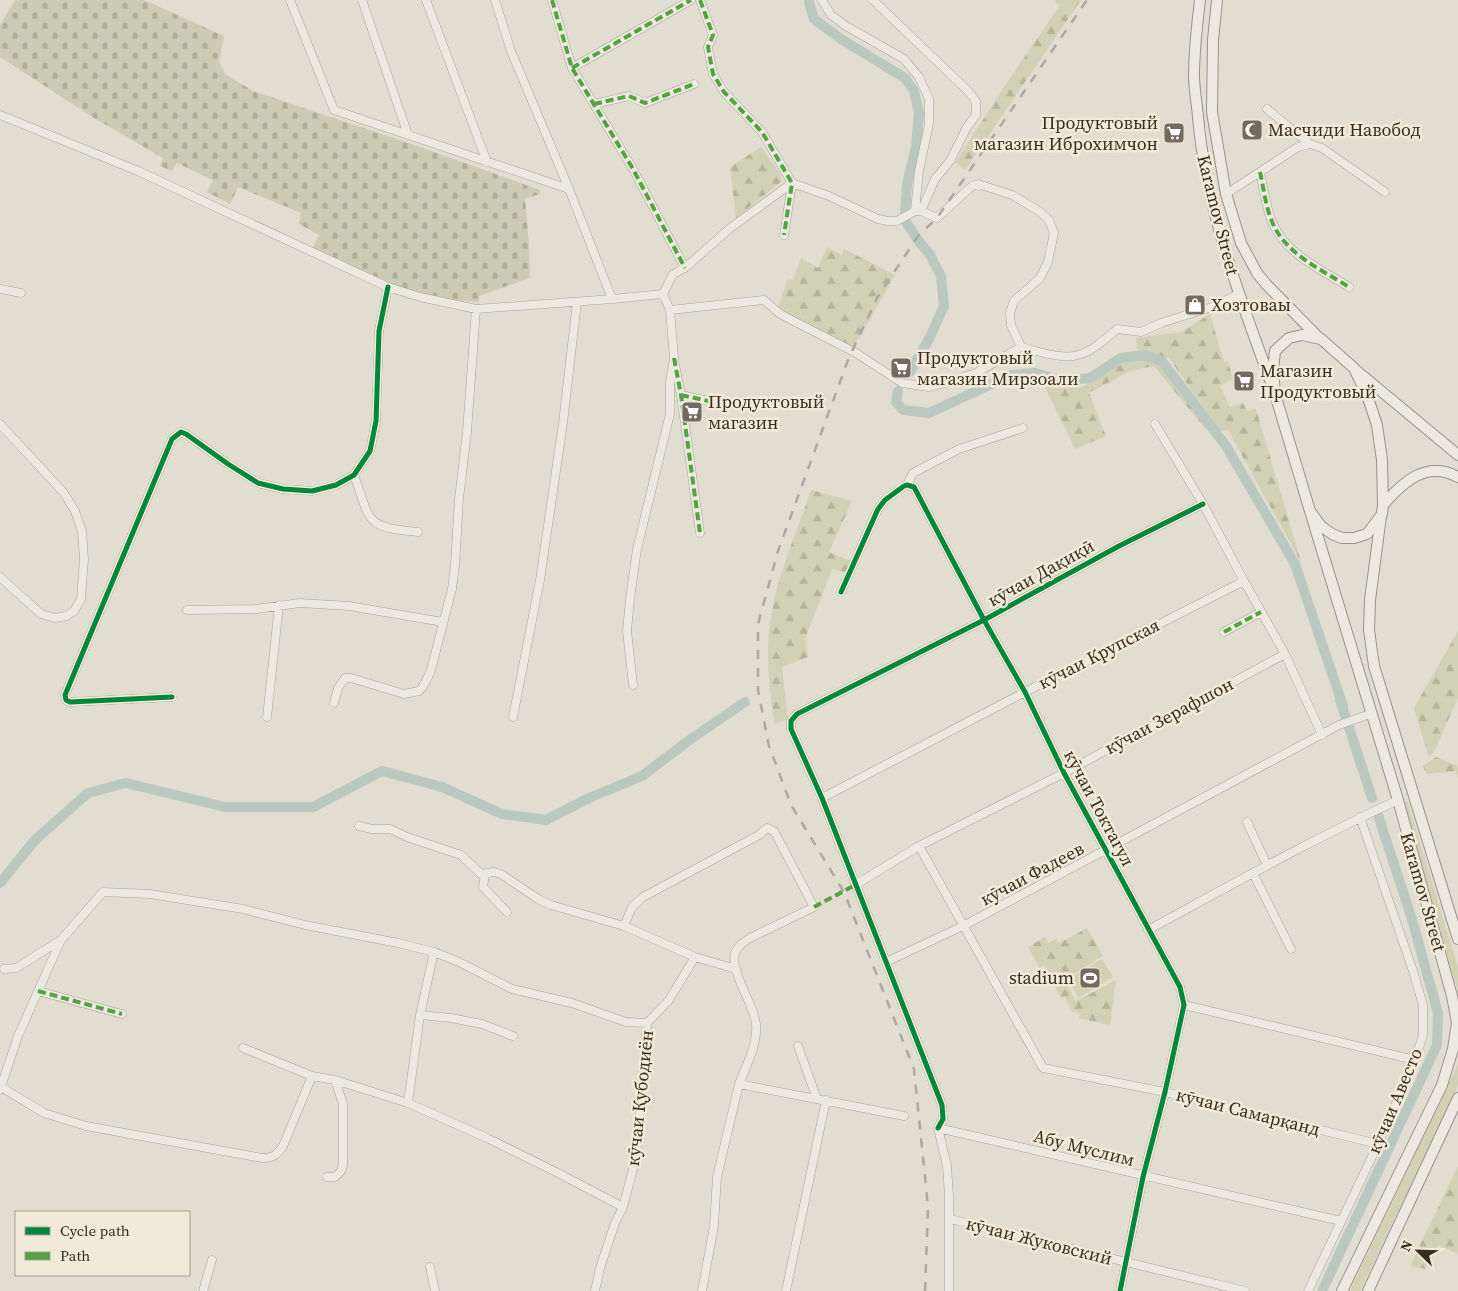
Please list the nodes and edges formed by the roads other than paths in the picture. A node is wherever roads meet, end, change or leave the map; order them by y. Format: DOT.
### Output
graph roads {
  1 [pos="290,0"];
  2 [pos="362,0"];
  3 [pos="426,0"];
  4 [pos="495,0"];
  5 [pos="552,0"];
  6 [pos="691,0"];
  7 [pos="700,0"];
  8 [pos="822,0"];
  9 [pos="873,0"];
  10 [pos="1200,0"];
  11 [pos="1218,0"];
  12 [pos="572,68"];
  13 [pos="694,84"];
  14 [pos="594,104"];
  15 [pos="1267,110"];
  16 [pos="0,115"];
  17 [pos="408,135"];
  18 [pos="1310,144"];
  19 [pos="487,162"];
  20 [pos="1260,172"];
  21 [pos="792,183"];
  22 [pos="569,189"];
  23 [pos="1385,192"];
  24 [pos="1226,194"];
  25 [pos="918,211"];
  26 [pos="784,235"];
  27 [pos="685,268"];
  28 [pos="388,287"];
  29 [pos="1349,287"];
  30 [pos="0,289"];
  31 [pos="21,293"];
  32 [pos="663,294"];
  33 [pos="1238,294"];
  34 [pos="612,299"];
  35 [pos="577,302"];
  36 [pos="476,309"];
  37 [pos="670,310"];
  38 [pos="1321,339"];
  39 [pos="1021,347"];
  40 [pos="674,358"];
  41 [pos="1354,368"];
  42 [pos="1275,394"];
  43 [pos="681,395"];
  44 [pos="727,404"];
  45 [pos="0,424"];
  46 [pos="1155,424"];
  47 [pos="1022,428"];
  48 [pos="1458,455"];
  49 [pos="354,475"];
  50 [pos="1458,477"];
  51 [pos="907,485"];
  52 [pos="1203,504"];
  53 [pos="1382,509"];
  54 [pos="1310,511"];
  55 [pos="418,532"];
  56 [pos="700,533"];
  57 [pos="0,577"];
  58 [pos="1244,581"];
  59 [pos="841,592"];
  60 [pos="279,605"];
  61 [pos="187,610"];
  62 [pos="1261,612"];
  63 [pos="984,620"];
  64 [pos="443,622"];
  65 [pos="1224,632"];
  66 [pos="1285,654"];
  67 [pos="633,684"];
  68 [pos="1025,692"];
  69 [pos="172,697"];
  70 [pos="334,703"];
  71 [pos="1370,714"];
  72 [pos="267,717"];
  73 [pos="513,717"];
  74 [pos="1322,736"];
  75 [pos="1064,773"];
  76 [pos="822,798"];
  77 [pos="1398,800"];
  78 [pos="1360,817"];
  79 [pos="1247,822"];
  80 [pos="359,826"];
  81 [pos="919,846"];
  82 [pos="1105,850"];
  83 [pos="1267,865"];
  84 [pos="1253,873"];
  85 [pos="485,874"];
  86 [pos="855,885"];
  87 [pos="507,912"];
  88 [pos="624,926"];
  89 [pos="963,926"];
  90 [pos="1148,930"];
  91 [pos="1458,938"];
  92 [pos="61,940"];
  93 [pos="1291,949"];
  94 [pos="434,952"];
  95 [pos="695,957"];
  96 [pos="886,962"];
  97 [pos="736,969"];
  98 [pos="4,970"];
  99 [pos="38,991"];
  100 [pos="1184,1005"];
  101 [pos="122,1014"];
  102 [pos="420,1014"];
  103 [pos="647,1023"];
  104 [pos="513,1036"];
  105 [pos="798,1046"];
  106 [pos="243,1048"];
  107 [pos="1415,1060"];
  108 [pos="312,1076"];
  109 [pos="335,1080"];
  110 [pos="739,1084"];
  111 [pos="1,1089"];
  112 [pos="1165,1092"];
  113 [pos="1458,1098"];
  114 [pos="817,1099"];
  115 [pos="826,1100"];
  116 [pos="408,1103"];
  117 [pos="904,1116"];
  118 [pos="938,1128"];
  119 [pos="1378,1144"];
  120 [pos="327,1177"];
  121 [pos="1143,1177"];
  122 [pos="622,1208"];
  123 [pos="950,1219"];
  124 [pos="1340,1221"];
  125 [pos="212,1260"];
  126 [pos="1126,1263"];
  127 [pos="430,1267"];
  128 [pos="203,1291"];
  129 [pos="434,1291"];
  130 [pos="595,1291"];
  131 [pos="702,1291"];
  132 [pos="786,1291"];
  133 [pos="948,1291"];
  134 [pos="1120,1291"];
  135 [pos="1245,1291"];
  136 [pos="1308,1291"];
  137 [pos="1342,1291"];
  138 [pos="1368,1291"];
  1 -- 17 [label="street"];
  2 -- 17 [label="street"];
  3 -- 19 [label="street"];
  4 -- 22 [label="street"];
  5 -- 12 [label="street"];
  6 -- 12 [label="street"];
  7 -- 21 [label="street"];
  8 -- 25 [label="street"];
  9 -- 25 [label="street"];
  10 -- 33 [label="main road, Karamov Street"];
  11 -- 24 [label="main road, Karamov Street"];
  12 -- 14 [label="street"];
  13 -- 14 [label="street"];
  14 -- 27 [label="street"];
  15 -- 18 [label="street"];
  16 -- 28 [label="street"];
  17 -- 19 [label="street"];
  18 -- 20 [label="street"];
  18 -- 23 [label="street"];
  19 -- 22 [label="street"];
  20 -- 24 [label="street"];
  20 -- 29 [label="street"];
  21 -- 25 [label="street"];
  21 -- 26 [label="street"];
  21 -- 27 [label="street"];
  22 -- 34 [label="street"];
  24 -- 38 [label="main road, Karamov Street"];
  25 -- 39 [label="street"];
  27 -- 32 [label="street"];
  28 -- 36 [label="street"];
  28 -- 49 [label="street"];
  30 -- 31 [label="street"];
  32 -- 34 [label="street"];
  32 -- 37 [label="street"];
  33 -- 39 [label="street"];
  33 -- 42 [label="main road, Karamov Street"];
  34 -- 35 [label="street"];
  35 -- 36 [label="street"];
  35 -- 73 [label="street"];
  36 -- 64 [label="street"];
  37 -- 39 [label="street"];
  37 -- 40 [label="street"];
  38 -- 41 [label="main road, Karamov Street"];
  38 -- 42 [label="main road"];
  40 -- 43 [label="street"];
  40 -- 67 [label="street"];
  41 -- 48 [label="main road, Karamov Street"];
  41 -- 53 [label="main road, Karamov Street"];
  42 -- 54 [label="main road, Karamov Street"];
  43 -- 44 [label="street"];
  43 -- 56 [label="street"];
  45 -- 57 [label="street"];
  46 -- 52 [label="street"];
  47 -- 51 [label="street"];
  49 -- 55 [label="street"];
  49 -- 69 [label="street"];
  50 -- 53 [label="main road"];
  51 -- 59 [label="street"];
  51 -- 63 [label="street, кӯчаи Токтагул"];
  52 -- 58 [label="street"];
  52 -- 63 [label="street, кӯчаи Дақиқӣ"];
  53 -- 54 [label="main road"];
  53 -- 91 [label="main road, Karamov Street"];
  54 -- 71 [label="main road, Karamov Street"];
  58 -- 62 [label="street"];
  58 -- 68 [label="street, кӯчаи Крупская"];
  60 -- 61 [label="street"];
  60 -- 64 [label="street"];
  60 -- 72 [label="street"];
  62 -- 65 [label="street"];
  62 -- 66 [label="street"];
  63 -- 68 [label="street, кӯчаи Токтагул"];
  63 -- 76 [label="street, кӯчаи Дақиқӣ"];
  64 -- 70 [label="street"];
  66 -- 74 [label="street"];
  66 -- 75 [label="street, кӯчаи Зерафшон"];
  68 -- 75 [label="street, кӯчаи Токтагул"];
  68 -- 76 [label="street, кӯчаи Крупская"];
  71 -- 74 [label="street, кӯчаи Фадеев"];
  71 -- 77 [label="main road, Karamov Street"];
  74 -- 82 [label="street, кӯчаи Фадеев"];
  75 -- 81 [label="street, кӯчаи Зерафшон"];
  75 -- 82 [label="street, кӯчаи Токтагул"];
  76 -- 86 [label="street"];
  77 -- 78 [label="street"];
  77 -- 137 [label="main road, Karamov Street"];
  78 -- 83 [label="street"];
  78 -- 107 [label="street, кӯчаи Авесто"];
  79 -- 83 [label="street"];
  80 -- 85 [label="street"];
  81 -- 86 [label="street"];
  81 -- 89 [label="street, кӯчаи Самарқанд"];
  82 -- 89 [label="street, кӯчаи Фадеев"];
  82 -- 90 [label="street, кӯчаи Токтагул"];
  83 -- 84 [label="street"];
  84 -- 90 [label="street"];
  84 -- 93 [label="street"];
  85 -- 87 [label="street"];
  85 -- 88 [label="street"];
  86 -- 96 [label="street"];
  88 -- 95 [label="street"];
  88 -- 97 [label="street"];
  89 -- 96 [label="street, кӯчаи Фадеев"];
  89 -- 112 [label="street, кӯчаи Самарқанд"];
  90 -- 100 [label="street, кӯчаи Токтагул"];
  92 -- 94 [label="street"];
  92 -- 98 [label="street"];
  92 -- 99 [label="street"];
  94 -- 102 [label="street"];
  94 -- 103 [label="street"];
  95 -- 97 [label="street"];
  95 -- 103 [label="street, кӯчаи Қубодиён"];
  96 -- 118 [label="street"];
  97 -- 110 [label="street"];
  99 -- 101 [label="street"];
  99 -- 111 [label="street"];
  100 -- 107 [label="street"];
  100 -- 112 [label="street, кӯчаи Токтагул"];
  102 -- 104 [label="street"];
  102 -- 116 [label="street"];
  103 -- 122 [label="street, кӯчаи Қубодиён"];
  105 -- 114 [label="street"];
  106 -- 108 [label="street"];
  107 -- 119 [label="street, кӯчаи Авесто"];
  108 -- 109 [label="street"];
  108 -- 111 [label="street"];
  109 -- 116 [label="street"];
  109 -- 120 [label="street"];
  110 -- 114 [label="street"];
  110 -- 131 [label="street"];
  112 -- 119 [label="street, кӯчаи Самарқанд"];
  112 -- 121 [label="street, кӯчаи Токтагул"];
  113 -- 138 [label="main road"];
  114 -- 115 [label="street"];
  115 -- 117 [label="street"];
  115 -- 132 [label="street"];
  116 -- 122 [label="street"];
  118 -- 121 [label="street, Абу Муслим"];
  118 -- 123 [label="street"];
  119 -- 124 [label="street, кӯчаи Авесто"];
  121 -- 124 [label="street, Абу Муслим"];
  121 -- 126 [label="street, кӯчаи Токтагул"];
  122 -- 130 [label="street, кӯчаи Қубодиён"];
  123 -- 126 [label="street, кӯчаи Жуковский"];
  123 -- 133 [label="street"];
  124 -- 136 [label="street, кӯчаи Авесто"];
  125 -- 128 [label="street"];
  126 -- 134 [label="street, кӯчаи Токтагул"];
  126 -- 135 [label="street, кӯчаи Жуковский"];
  127 -- 129 [label="street"];
}
